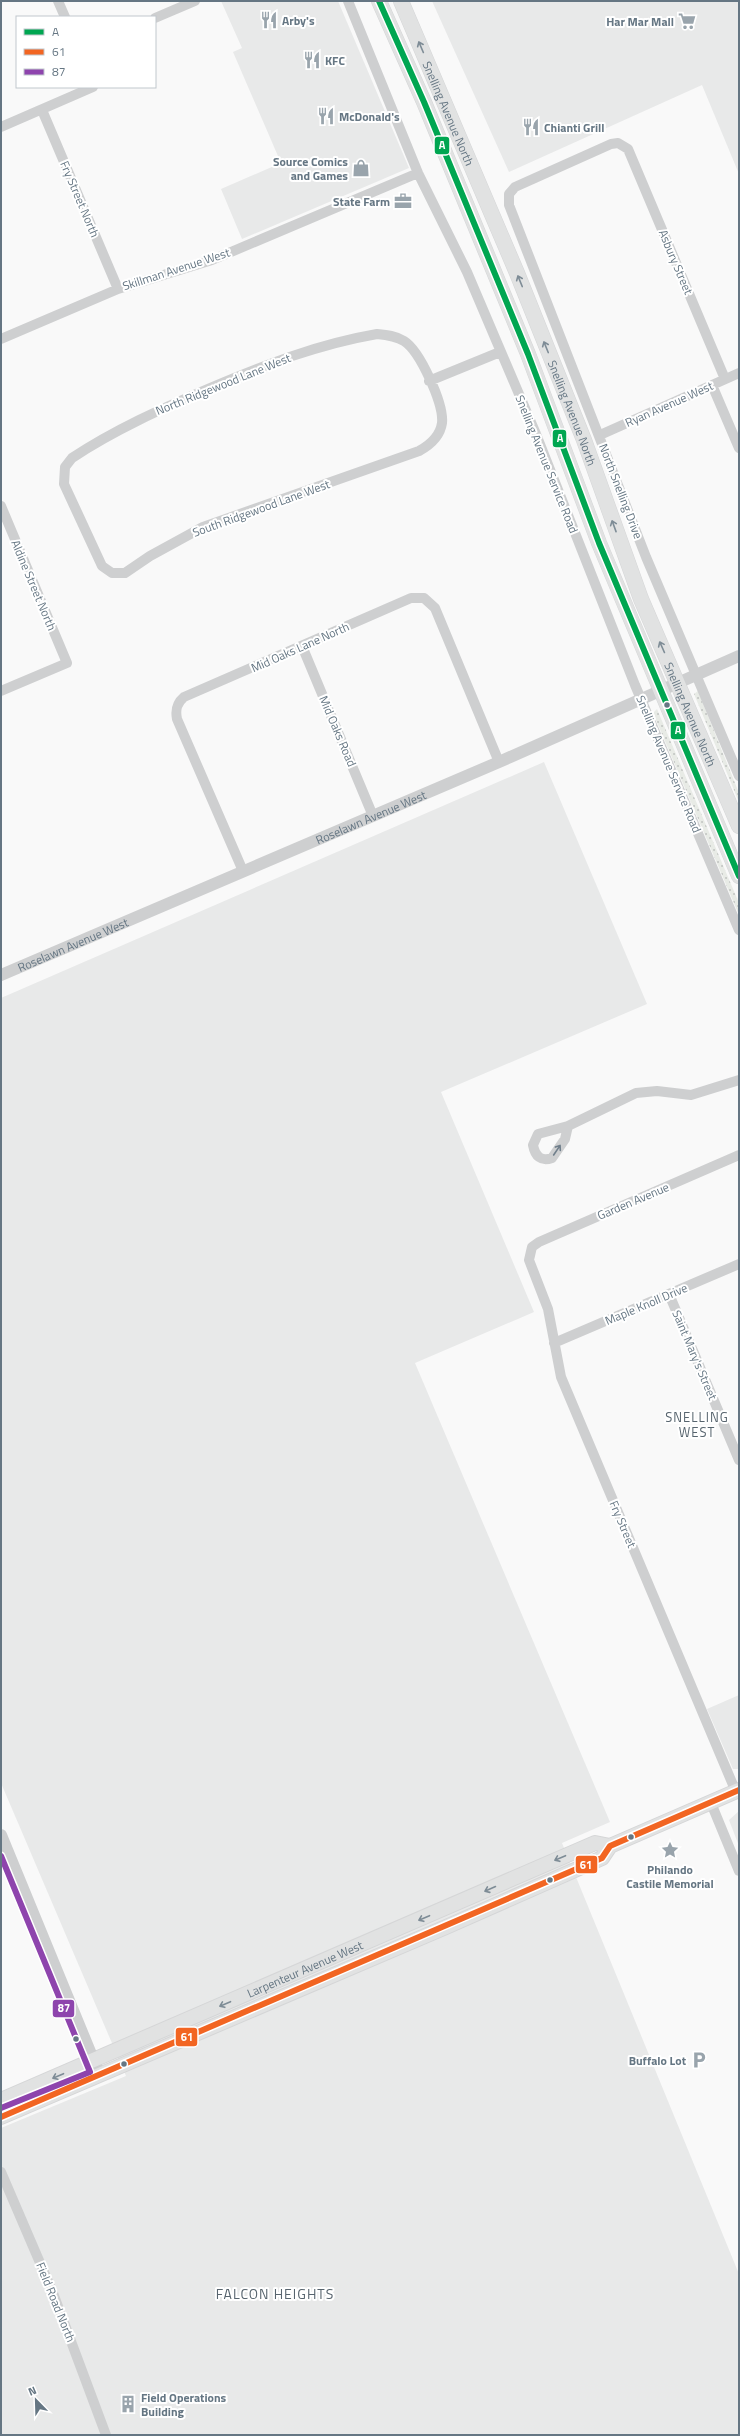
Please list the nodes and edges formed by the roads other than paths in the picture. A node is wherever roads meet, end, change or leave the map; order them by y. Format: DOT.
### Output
graph roads {
  1 [pos="58,1"];
  2 [pos="195,1"];
  3 [pos="348,1"];
  4 [pos="379,1"];
  5 [pos="401,1"];
  6 [pos="65,16"];
  7 [pos="156,18"];
  8 [pos="91,88"];
  9 [pos="42,110"];
  10 [pos="1,127"];
  11 [pos="624,146"];
  12 [pos="418,173"];
  13 [pos="118,289"];
  14 [pos="1,339"];
  15 [pos="500,352"];
  16 [pos="739,373"];
  17 [pos="725,379"];
  18 [pos="430,381"];
  19 [pos="712,385"];
  20 [pos="600,435"];
  21 [pos="739,448"];
  22 [pos="71,501"];
  23 [pos="1,506"];
  24 [pos="302,646"];
  25 [pos="739,656"];
  26 [pos="697,674"];
  27 [pos="678,683"];
  28 [pos="660,690"];
  29 [pos="1,691"];
  30 [pos="642,699"];
  31 [pos="499,762"];
  32 [pos="739,776"];
  33 [pos="373,816"];
  34 [pos="739,826"];
  35 [pos="243,871"];
  36 [pos="739,876"];
  37 [pos="739,930"];
  38 [pos="1,975"];
  39 [pos="739,1080"];
  40 [pos="568,1126"];
  41 [pos="739,1155"];
  42 [pos="530,1251"];
  43 [pos="739,1264"];
  44 [pos="669,1294"];
  45 [pos="554,1343"];
  46 [pos="739,1460"];
  47 [pos="737,1791"];
  48 [pos="710,1803"];
  49 [pos="1,1835"];
  50 [pos="610,1846"];
  51 [pos="739,1870"];
  52 [pos="364,1944"];
  53 [pos="371,1960"];
  54 [pos="93,2060"];
  55 [pos="100,2076"];
  56 [pos="1,2100"];
  57 [pos="1,2117"];
  58 [pos="1,2172"];
  59 [pos="106,2435"];
  1 -- 6 [label="street"];
  2 -- 7 [label="street"];
  3 -- 12 [label="street, Snelling Avenue Service Road"];
  4 -- 28 [label="main road, Snelling Avenue North"];
  27 -- 5 [label="main road, Snelling Avenue North, one-way"];
  8 -- 9 [label="street"];
  9 -- 10 [label="street"];
  9 -- 13 [label="street, Fry Street North"];
  11 -- 17 [label="street, Asbury Street"];
  11 -- 20 [label="street, North Snelling Drive"];
  12 -- 13 [label="street, Skillman Avenue West"];
  12 -- 15 [label="street, Snelling Avenue Service Road"];
  13 -- 14 [label="street, Skillman Avenue West"];
  15 -- 18 [label="street"];
  15 -- 30 [label="street, Snelling Avenue Service Road"];
  16 -- 17 [label="street, Ryan Avenue West"];
  17 -- 19 [label="street, Ryan Avenue West"];
  18 -- 22 [label="street, North Ridgewood Lane West"];
  18 -- 22 [label="street, South Ridgewood Lane West"];
  19 -- 20 [label="street, Ryan Avenue West"];
  19 -- 21 [label="street"];
  20 -- 26 [label="street, North Snelling Drive"];
  23 -- 29 [label="street, Aldine Street North"];
  24 -- 31 [label="street, Mid Oaks Lane North"];
  24 -- 33 [label="street, Mid Oaks Road"];
  24 -- 35 [label="street, Mid Oaks Lane North"];
  25 -- 26 [label="street, Roselawn Avenue West"];
  26 -- 27 [label="street, Roselawn Avenue West"];
  26 -- 32 [label="street, North Snelling Drive"];
  27 -- 28 [label="street, Roselawn Avenue West"];
  27 -- 34 [label="main road, Snelling Avenue North"];
  28 -- 30 [label="street, Roselawn Avenue West"];
  28 -- 36 [label="main road, Snelling Avenue North"];
  30 -- 31 [label="street, Roselawn Avenue West"];
  30 -- 37 [label="street, Snelling Avenue Service Road"];
  31 -- 33 [label="street, Roselawn Avenue West"];
  33 -- 35 [label="street, Roselawn Avenue West"];
  35 -- 38 [label="street, Roselawn Avenue West"];
  39 -- 40 [label="street"];
  41 -- 42 [label="street, Garden Avenue"];
  42 -- 45 [label="street, Fry Street"];
  43 -- 44 [label="street, Maple Knoll Drive"];
  44 -- 45 [label="street, Maple Knoll Drive"];
  44 -- 46 [label="street, Saint Mary's Street"];
  45 -- 47 [label="street, Fry Street"];
  47 -- 48 [label="main road, Larpenteur Avenue West"];
  48 -- 50 [label="main road, Larpenteur Avenue West"];
  48 -- 51 [label="street"];
  49 -- 54 [label="street"];
  50 -- 52 [label="main road, Larpenteur Avenue West, one-way"];
  50 -- 53 [label="main road, Larpenteur Avenue West"];
  52 -- 53 [label="main road"];
  52 -- 54 [label="main road, Larpenteur Avenue West, one-way"];
  53 -- 55 [label="main road, Larpenteur Avenue West"];
  54 -- 55 [label="street"];
  54 -- 56 [label="main road, Larpenteur Avenue West, one-way"];
  55 -- 57 [label="main road, Larpenteur Avenue West"];
  58 -- 59 [label="street, Field Road North"];
}
